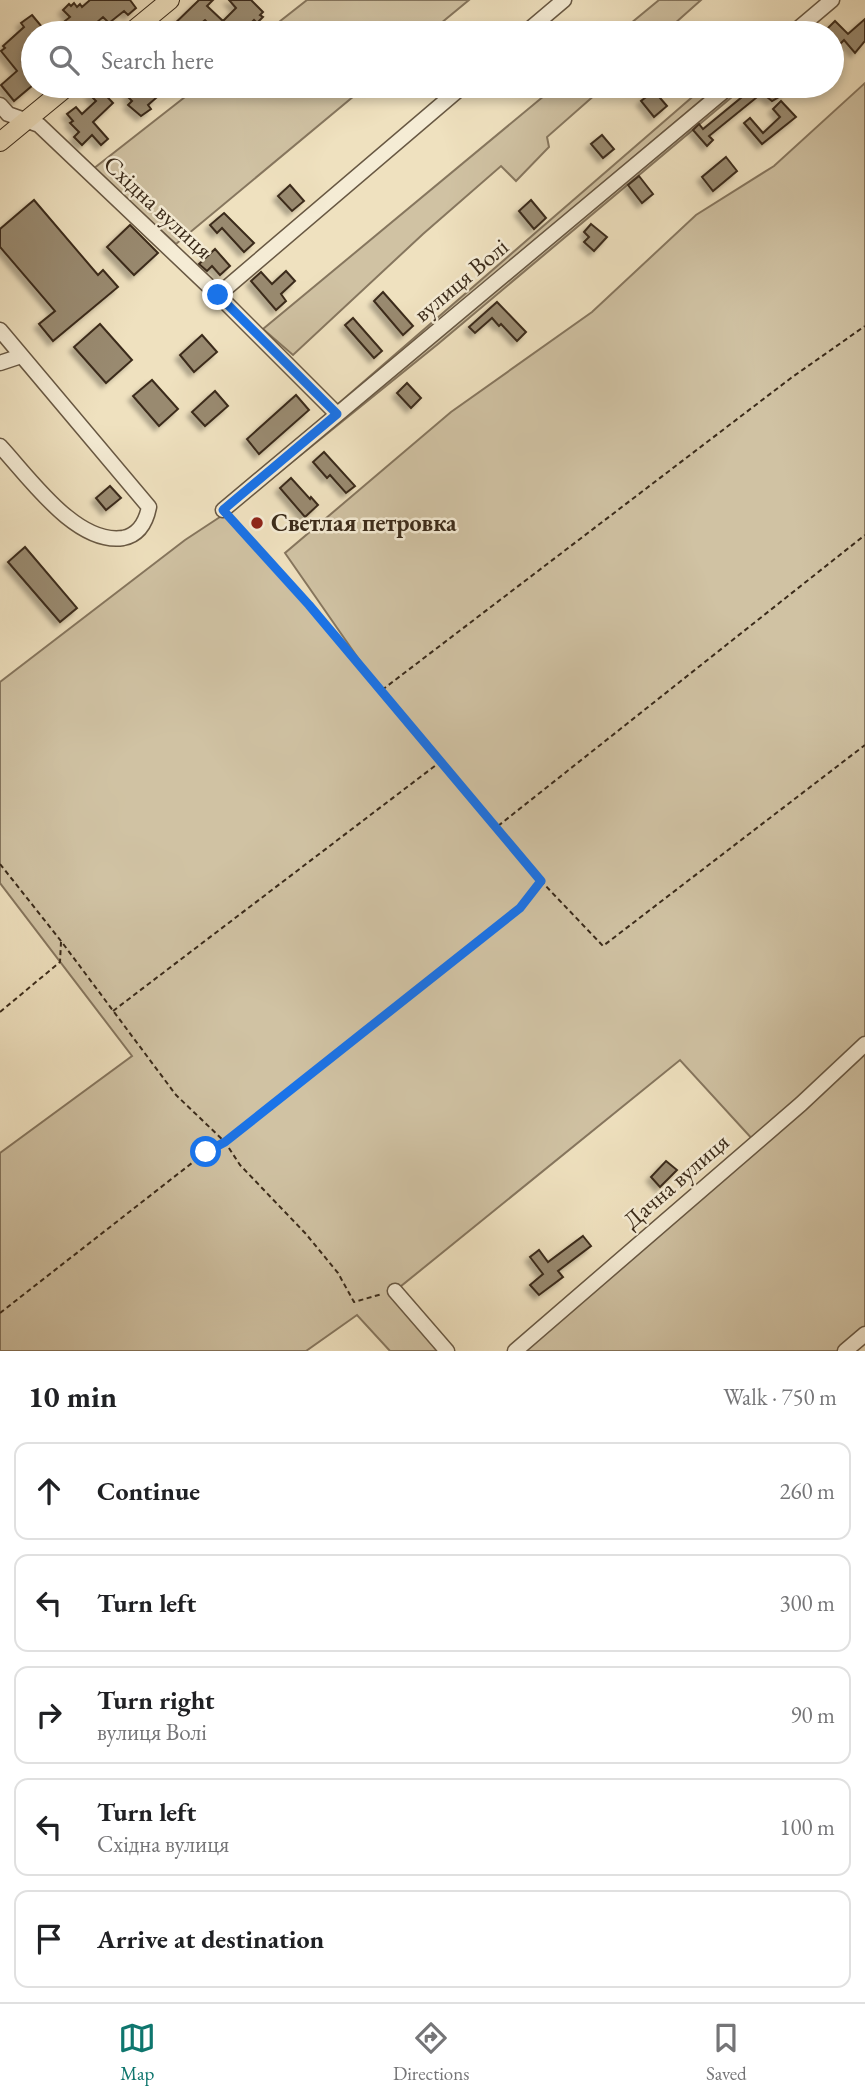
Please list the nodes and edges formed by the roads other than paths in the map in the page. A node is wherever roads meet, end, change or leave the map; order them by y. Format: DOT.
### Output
graph roads {
  1 [pos="170,0"];
  2 [pos="564,0"];
  3 [pos="832,0"];
  4 [pos="145,21"];
  5 [pos="539,21"];
  6 [pos="807,21"];
  7 [pos="53,98"];
  8 [pos="449,98"];
  9 [pos="716,98"];
  10 [pos="0,105"];
  11 [pos="25,121"];
  12 [pos="0,142"];
  13 [pos="218,295"];
  14 [pos="0,330"];
  15 [pos="21,356"];
  16 [pos="0,363"];
  17 [pos="337,414"];
  18 [pos="0,446"];
  19 [pos="223,510"];
  20 [pos="865,1044"];
  21 [pos="395,1291"];
  22 [pos="865,1334"];
  23 [pos="447,1351"];
  24 [pos="515,1351"];
  25 [pos="845,1351"];
  1 -- 4 [label="main road"];
  2 -- 5 [label="street"];
  3 -- 6 [label="street"];
  7 -- 11 [label="main road"];
  8 -- 13 [label="street"];
  9 -- 17 [label="street, вулиця Волі"];
  10 -- 11 [label="street, Східна вулиця"];
  11 -- 12 [label="main road"];
  11 -- 13 [label="street, Східна вулиця"];
  13 -- 17 [label="street, Східна вулиця"];
  14 -- 15 [label="street"];
  15 -- 16 [label="street"];
  15 -- 18 [label="street"];
  17 -- 19 [label="street, вулиця Волі"];
  20 -- 24 [label="street, Дачна вулиця"];
  21 -- 23 [label="street"];
  22 -- 25 [label="street"];
}
